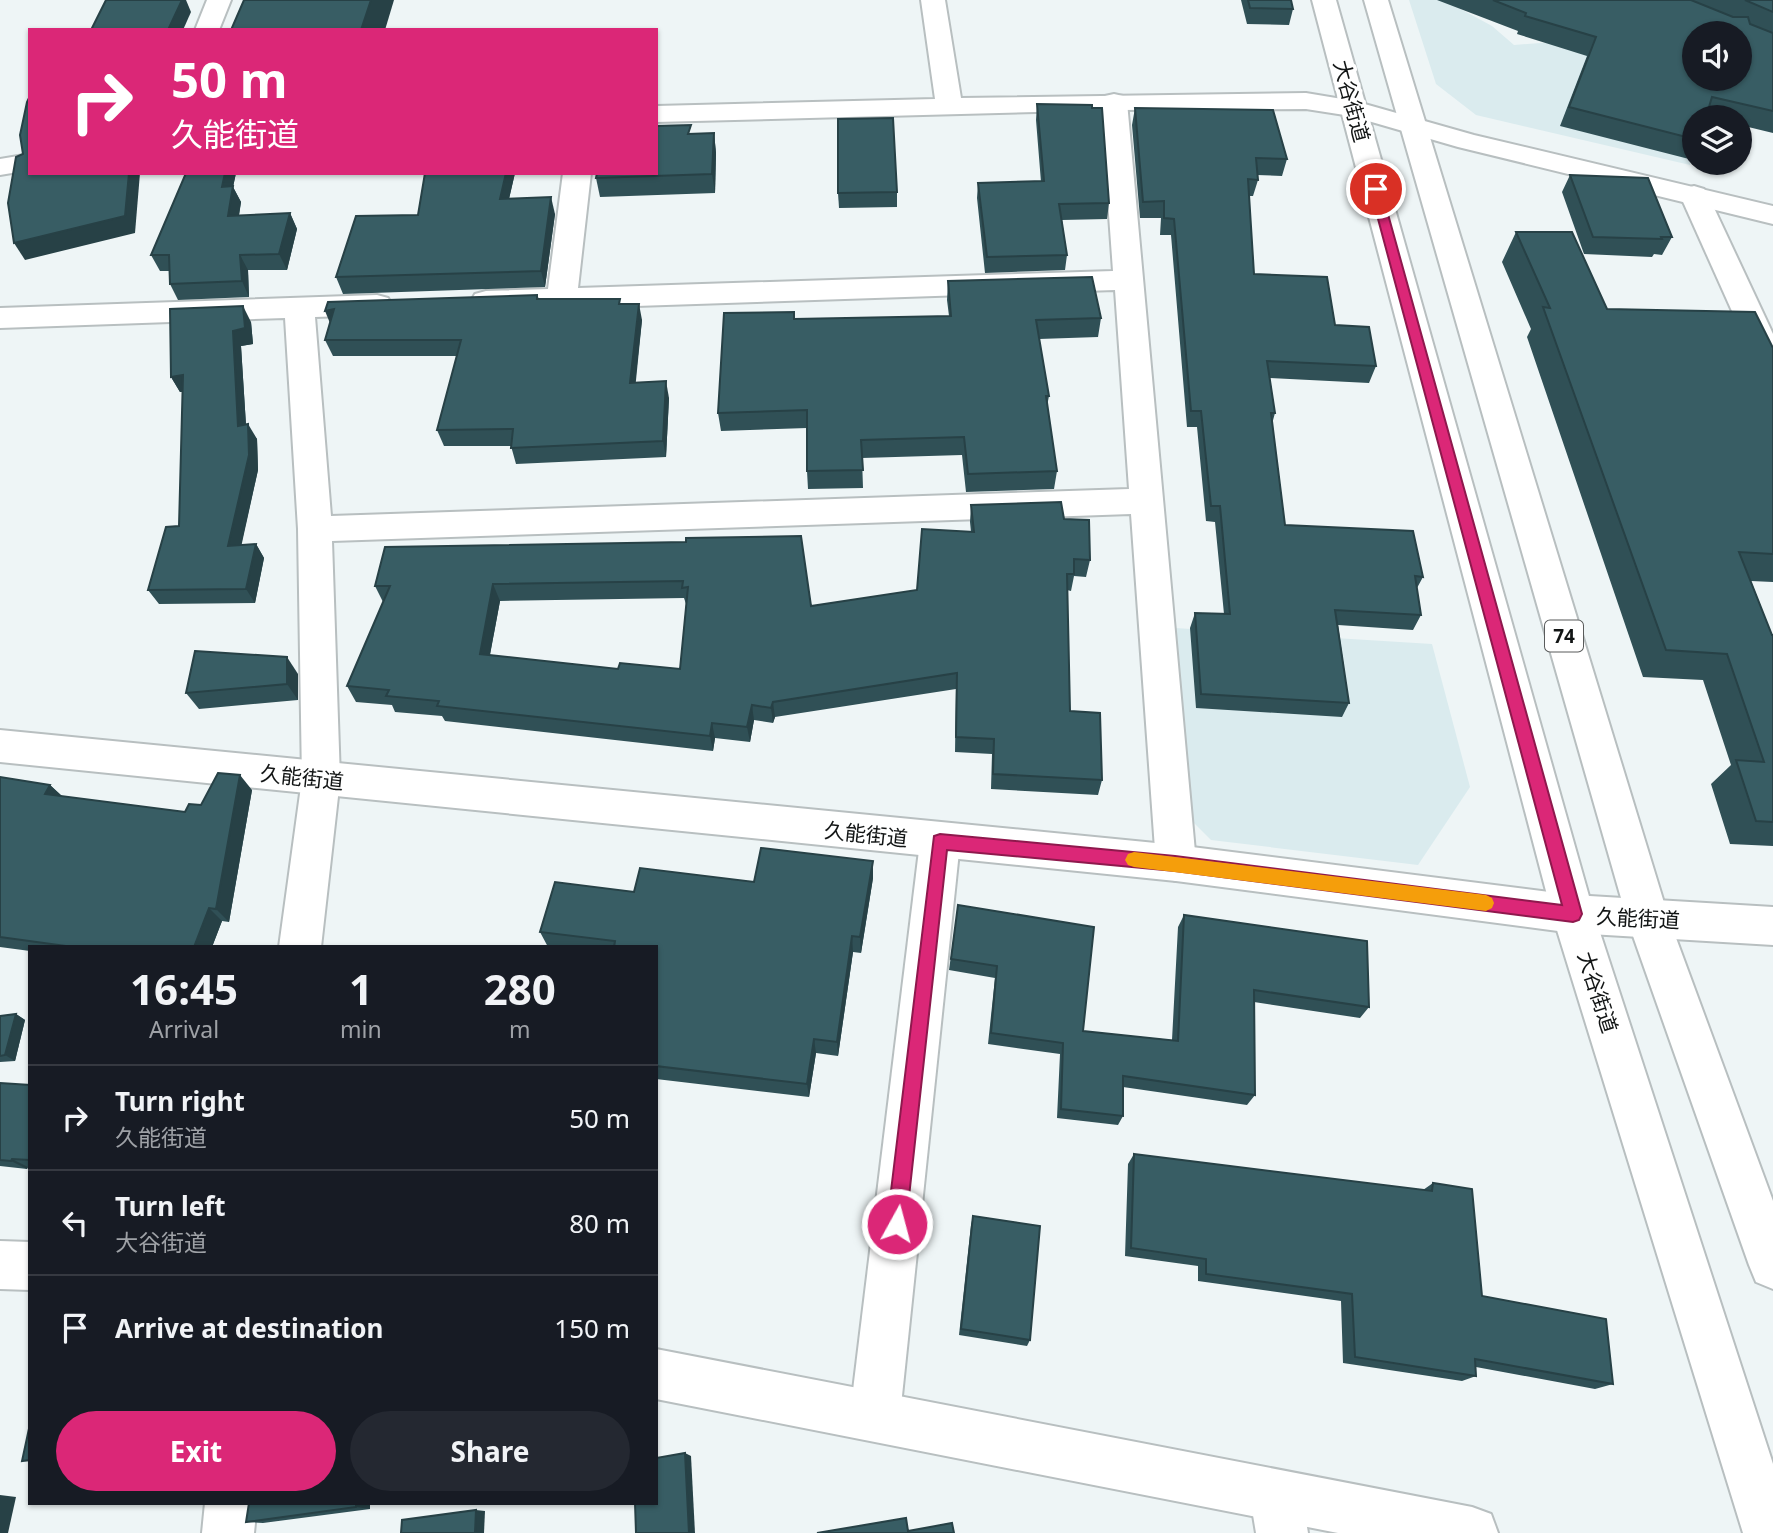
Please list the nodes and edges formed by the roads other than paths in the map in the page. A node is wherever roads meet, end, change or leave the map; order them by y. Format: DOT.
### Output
graph roads {
  1 [pos="219,0"];
  2 [pos="933,0"];
  3 [pos="1324,0"];
  4 [pos="1376,0"];
  5 [pos="208,28"];
  6 [pos="1114,102"];
  7 [pos="949,106"];
  8 [pos="1354,109"];
  9 [pos="658,114"];
  10 [pos="1411,124"];
  11 [pos="28,162"];
  12 [pos="0,167"];
  13 [pos="577,175"];
  14 [pos="1695,195"];
  15 [pos="1773,215"];
  16 [pos="1127,280"];
  17 [pos="562,299"];
  18 [pos="465,302"];
  19 [pos="409,304"];
  20 [pos="299,308"];
  21 [pos="0,318"];
  22 [pos="1773,367"];
  23 [pos="1146,501"];
  24 [pos="315,530"];
  25 [pos="0,747"];
  26 [pos="321,779"];
  27 [pos="940,842"];
  28 [pos="1175,863"];
  29 [pos="1573,914"];
  30 [pos="1648,919"];
  31 [pos="1773,926"];
  32 [pos="300,945"];
  33 [pos="0,1265"];
  34 [pos="1773,1265"];
  35 [pos="28,1266"];
  36 [pos="658,1374"];
  37 [pos="875,1415"];
  38 [pos="231,1505"];
  39 [pos="1279,1515"];
  40 [pos="228,1533"];
  41 [pos="1472,1533"];
  42 [pos="1769,1533"];
  1 -- 5 [label="street"];
  2 -- 7 [label="street"];
  3 -- 8 [label="street, 大谷街道"];
  4 -- 10 [label="street, 74"];
  6 -- 7 [label="street"];
  6 -- 8 [label="street"];
  6 -- 16 [label="street"];
  7 -- 9 [label="street"];
  8 -- 10 [label="street"];
  8 -- 29 [label="street, 大谷街道"];
  10 -- 14 [label="street"];
  10 -- 30 [label="street, 74"];
  11 -- 12 [label="street"];
  13 -- 17 [label="street"];
  14 -- 15 [label="street"];
  14 -- 22 [label="street"];
  16 -- 17 [label="street"];
  16 -- 23 [label="street"];
  17 -- 18 [label="street"];
  19 -- 20 [label="street"];
  20 -- 21 [label="street"];
  20 -- 24 [label="street"];
  23 -- 24 [label="street"];
  23 -- 28 [label="street"];
  24 -- 26 [label="street"];
  25 -- 26 [label="street, 久能街道"];
  26 -- 27 [label="street, 久能街道"];
  26 -- 32 [label="street"];
  27 -- 28 [label="street, 久能街道"];
  27 -- 37 [label="street"];
  28 -- 29 [label="street, 久能街道"];
  29 -- 30 [label="street, 久能街道"];
  29 -- 42 [label="street, 大谷街道"];
  30 -- 31 [label="street, 久能街道"];
  30 -- 34 [label="street, 74"];
  33 -- 35 [label="street"];
  36 -- 37 [label="street"];
  37 -- 39 [label="street"];
  38 -- 40 [label="street"];
  39 -- 41 [label="street"];
}
